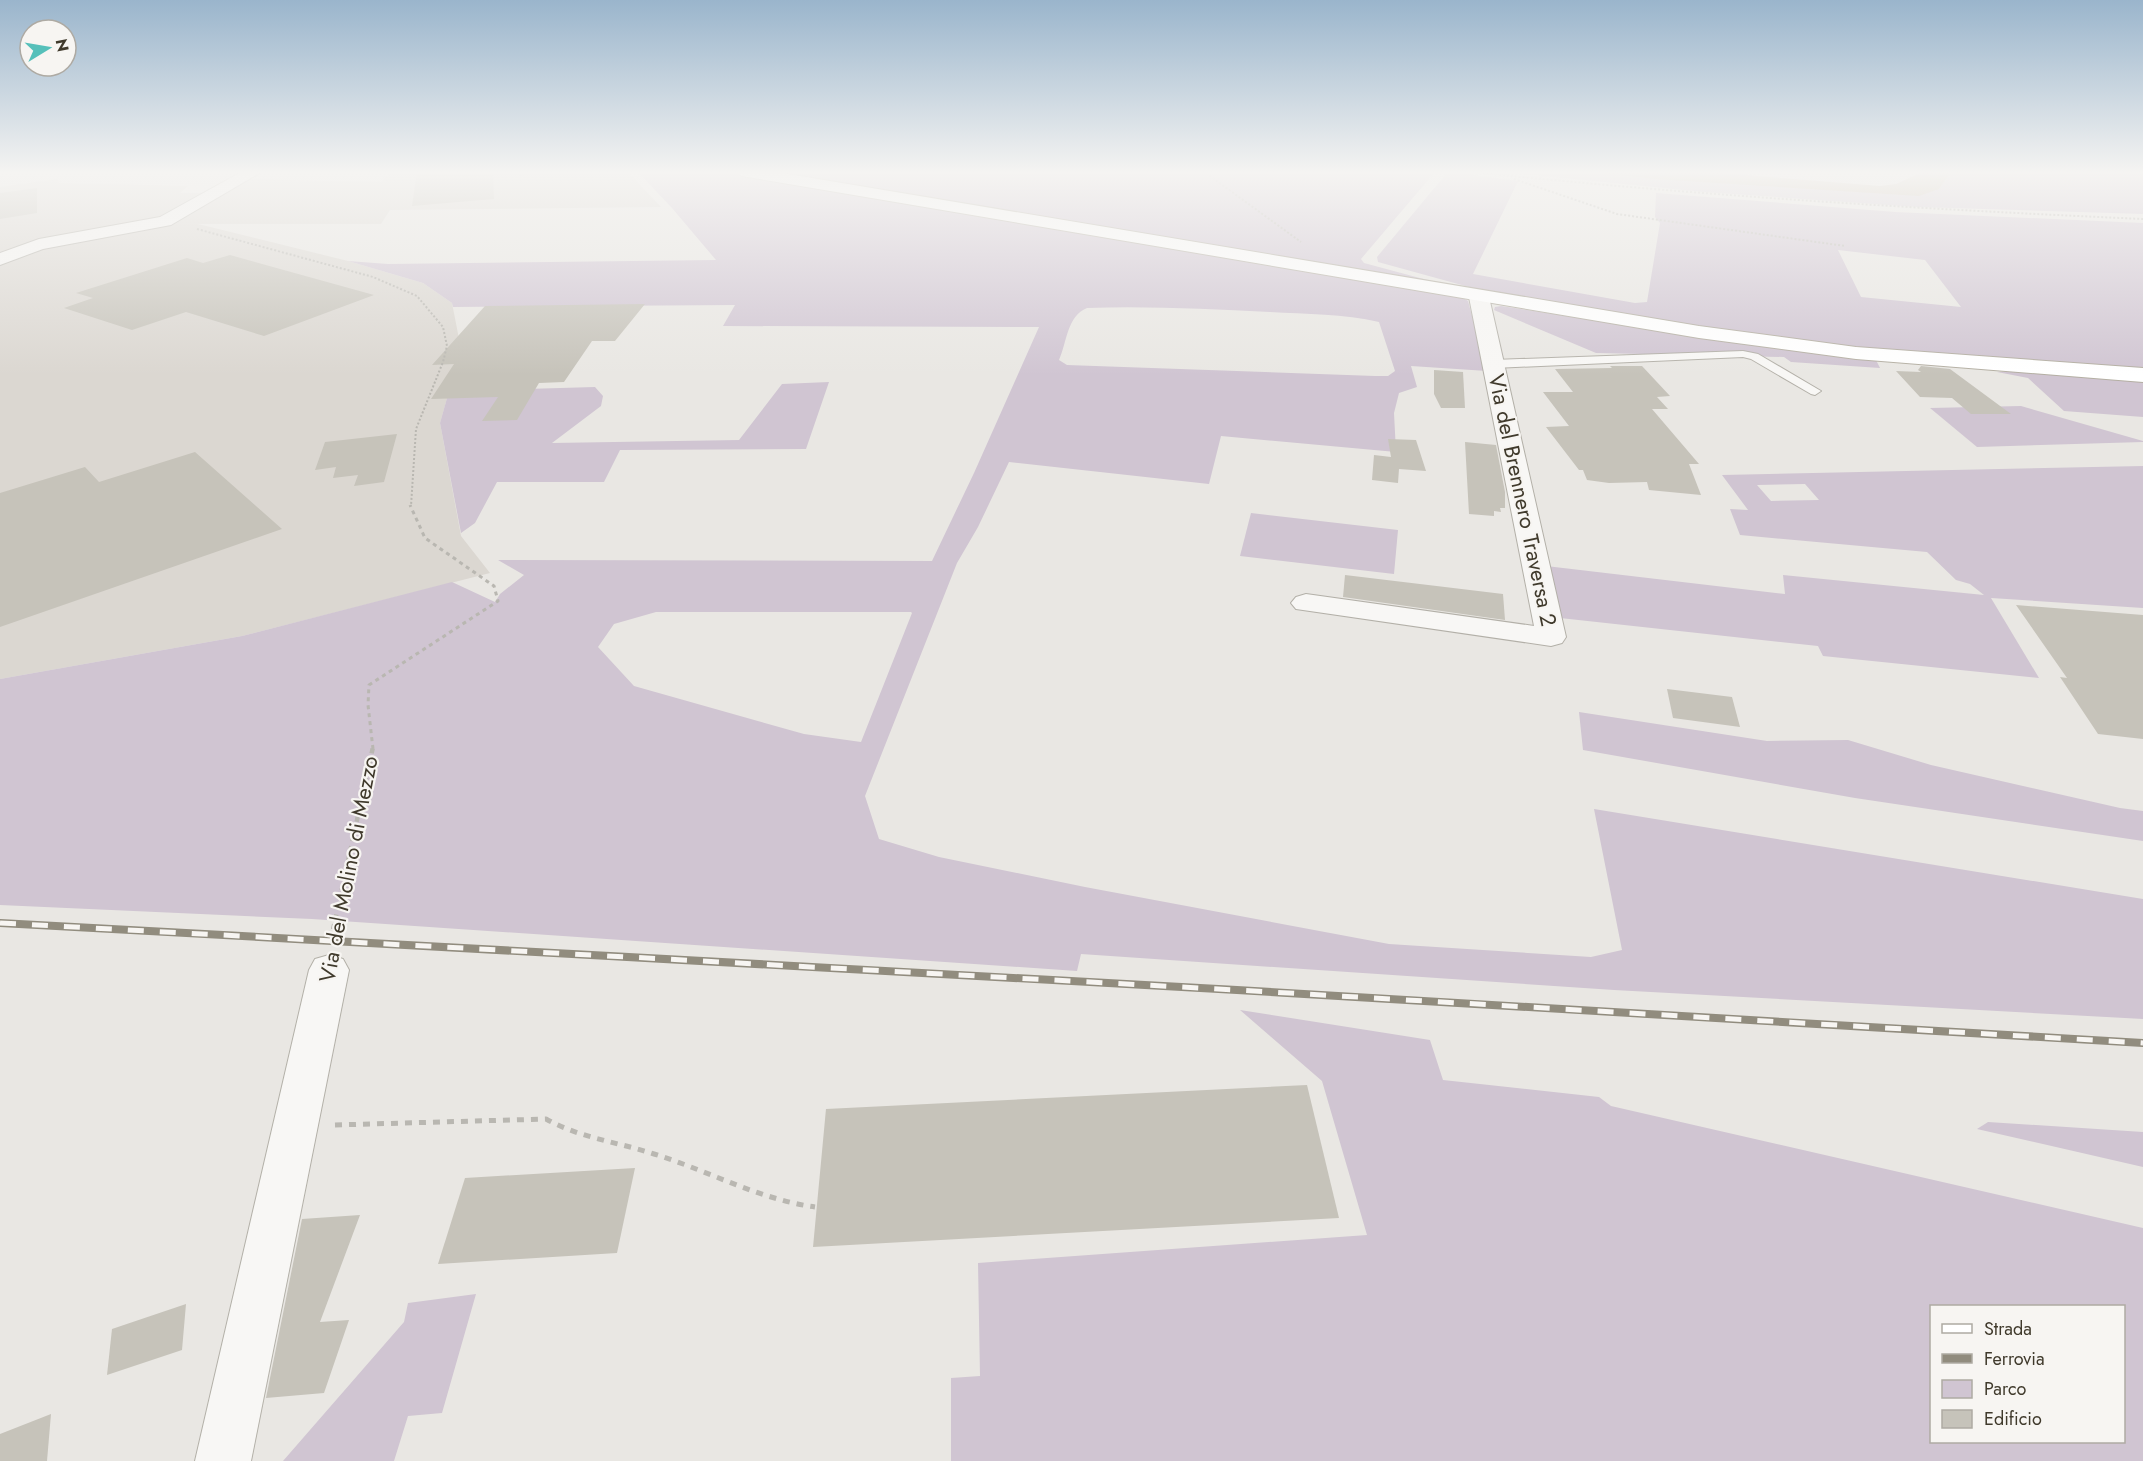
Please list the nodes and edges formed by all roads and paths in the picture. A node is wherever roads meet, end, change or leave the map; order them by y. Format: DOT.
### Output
graph roads {
  1 [pos="65,239"];
  2 [pos="233,239"];
  3 [pos="1141,239"];
  4 [pos="1299,239"];
  5 [pos="1792,239"];
  6 [pos="1304,243"];
  7 [pos="1845,246"];
  8 [pos="0,259"];
  9 [pos="0,276"];
  10 [pos="1479,297"];
  11 [pos="1494,364"];
  12 [pos="2143,375"];
  13 [pos="1815,391"];
  14 [pos="1306,603"];
  15 [pos="329,970"];
  16 [pos="295,1126"];
  17 [pos="815,1207"];
  18 [pos="223,1461"];
  1 -- 8 [label="street"];
  2 -- 15 [label="path, Via del Molino di Mezzo"];
  3 -- 10 [label="main road"];
  4 -- 6 [label="path"];
  5 -- 7 [label="path"];
  8 -- 9 [label="street"];
  10 -- 11 [label="street, Via del Brennero Traversa 2"];
  10 -- 12 [label="main road"];
  11 -- 13 [label="lane"];
  11 -- 14 [label="street, Via del Brennero Traversa 2"];
  15 -- 16 [label="street, Via del Molino di Mezzo"];
  16 -- 17 [label="path"];
  16 -- 18 [label="street, Via del Molino di Mezzo"];
}
